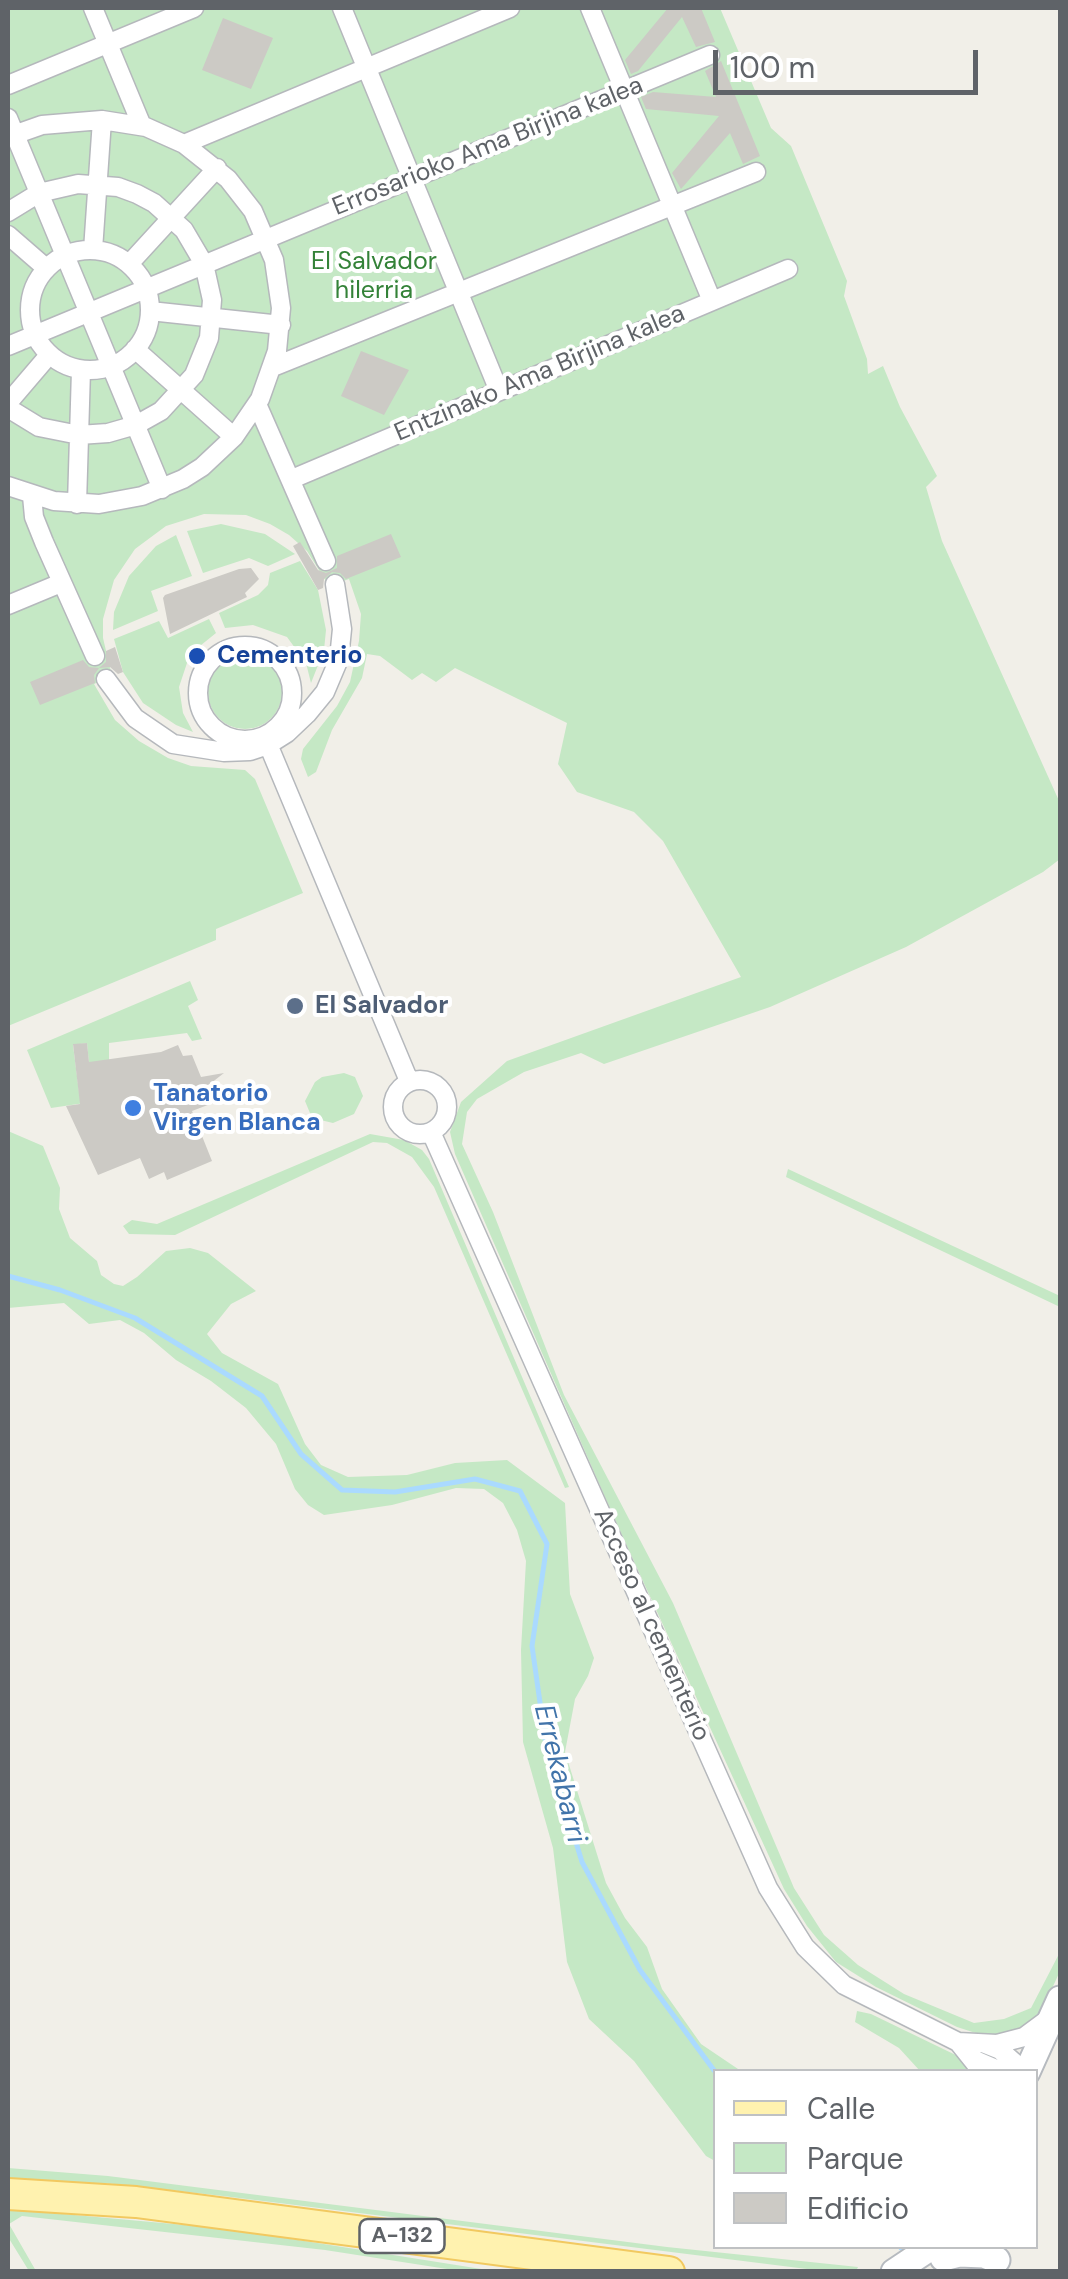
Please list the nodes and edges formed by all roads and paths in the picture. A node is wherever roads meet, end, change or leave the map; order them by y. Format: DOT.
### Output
graph roads {
  1 [pos="93,8"];
  2 [pos="194,8"];
  3 [pos="342,8"];
  4 [pos="510,8"];
  5 [pos="590,8"];
  6 [pos="108,44"];
  7 [pos="710,55"];
  8 [pos="367,68"];
  9 [pos="8,85"];
  10 [pos="625,90"];
  11 [pos="102,120"];
  12 [pos="142,126"];
  13 [pos="10,130"];
  14 [pos="184,144"];
  15 [pos="216,168"];
  16 [pos="756,172"];
  17 [pos="412,178"];
  18 [pos="98,184"];
  19 [pos="39,193"];
  20 [pos="672,206"];
  21 [pos="8,212"];
  22 [pos="172,217"];
  23 [pos="8,235"];
  24 [pos="267,238"];
  25 [pos="93,250"];
  26 [pos="64,255"];
  27 [pos="130,263"];
  28 [pos="204,264"];
  29 [pos="46,268"];
  30 [pos="788,269"];
  31 [pos="146,288"];
  32 [pos="458,292"];
  33 [pos="8,302"];
  34 [pos="712,302"];
  35 [pos="29,304"];
  36 [pos="89,312"];
  37 [pos="150,312"];
  38 [pos="212,318"];
  39 [pos="281,325"];
  40 [pos="34,334"];
  41 [pos="8,346"];
  42 [pos="135,349"];
  43 [pos="50,355"];
  44 [pos="111,366"];
  45 [pos="273,367"];
  46 [pos="82,370"];
  47 [pos="182,391"];
  48 [pos="499,392"];
  49 [pos="258,404"];
  50 [pos="8,405"];
  51 [pos="136,425"];
  52 [pos="79,435"];
  53 [pos="234,437"];
  54 [pos="292,479"];
  55 [pos="8,486"];
  56 [pos="162,489"];
  57 [pos="32,496"];
  58 [pos="77,504"];
  59 [pos="326,562"];
  60 [pos="61,583"];
  61 [pos="335,584"];
  62 [pos="8,606"];
  63 [pos="95,656"];
  64 [pos="106,679"];
  65 [pos="266,741"];
  66 [pos="410,1081"];
  67 [pos="430,1132"];
  68 [pos="1057,2008"];
  69 [pos="980,2058"];
  70 [pos="1022,2069"];
  71 [pos="1027,2069"];
  72 [pos="8,2194"];
  73 [pos="941,2256"];
  74 [pos="999,2259"];
  75 [pos="669,2272"];
  76 [pos="894,2272"];
  1 -- 6 [label="street"];
  2 -- 6 [label="street"];
  3 -- 8 [label="street"];
  4 -- 8 [label="street"];
  5 -- 10 [label="street"];
  6 -- 9 [label="street"];
  6 -- 12 [label="street"];
  7 -- 10 [label="street, Errosarioko Ama Birjina kalea"];
  8 -- 14 [label="street"];
  8 -- 17 [label="street"];
  10 -- 17 [label="street, Errosarioko Ama Birjina kalea"];
  10 -- 20 [label="street"];
  11 -- 12 [label="street"];
  11 -- 13 [label="street"];
  11 -- 18 [label="street"];
  12 -- 14 [label="street"];
  13 -- 19 [label="street"];
  14 -- 15 [label="street"];
  15 -- 22 [label="street"];
  15 -- 24 [label="street"];
  16 -- 20 [label="street"];
  17 -- 24 [label="street, Errosarioko Ama Birjina kalea"];
  17 -- 32 [label="street"];
  18 -- 19 [label="street"];
  18 -- 22 [label="street"];
  18 -- 25 [label="street"];
  19 -- 21 [label="street"];
  19 -- 26 [label="street"];
  20 -- 32 [label="street"];
  20 -- 34 [label="street"];
  22 -- 27 [label="street"];
  22 -- 28 [label="street"];
  23 -- 29 [label="street"];
  24 -- 28 [label="street, Errosarioko Ama Birjina kalea"];
  24 -- 39 [label="street"];
  25 -- 26 [label="street"];
  25 -- 27 [label="street"];
  26 -- 29 [label="street"];
  26 -- 36 [label="street"];
  27 -- 31 [label="street"];
  28 -- 31 [label="street, Errosarioko Ama Birjina kalea"];
  28 -- 38 [label="street"];
  29 -- 35 [label="street"];
  30 -- 34 [label="street, Entzinako Ama Birjina kalea"];
  31 -- 36 [label="street, Errosarioko Ama Birjina kalea"];
  31 -- 37 [label="street"];
  32 -- 45 [label="street"];
  32 -- 48 [label="street"];
  33 -- 35 [label="street"];
  34 -- 48 [label="street, Entzinako Ama Birjina kalea"];
  35 -- 40 [label="street"];
  36 -- 40 [label="street, Errosarioko Ama Birjina kalea"];
  36 -- 44 [label="street"];
  37 -- 38 [label="street"];
  37 -- 42 [label="street"];
  38 -- 39 [label="street"];
  38 -- 47 [label="street"];
  39 -- 45 [label="street"];
  40 -- 41 [label="street, Errosarioko Ama Birjina kalea"];
  40 -- 43 [label="street"];
  42 -- 44 [label="street"];
  42 -- 47 [label="street"];
  43 -- 46 [label="street"];
  43 -- 50 [label="street"];
  44 -- 46 [label="street"];
  44 -- 51 [label="street"];
  45 -- 49 [label="street"];
  46 -- 52 [label="street"];
  47 -- 51 [label="street"];
  47 -- 53 [label="street"];
  48 -- 54 [label="street, Entzinako Ama Birjina kalea"];
  49 -- 53 [label="street"];
  49 -- 54 [label="street"];
  50 -- 52 [label="street"];
  51 -- 52 [label="street"];
  51 -- 56 [label="street"];
  52 -- 58 [label="street"];
  53 -- 56 [label="street"];
  54 -- 59 [label="street"];
  55 -- 57 [label="street"];
  56 -- 58 [label="street"];
  57 -- 58 [label="street"];
  57 -- 60 [label="street"];
  60 -- 62 [label="street"];
  60 -- 63 [label="street"];
  61 -- 65 [label="street"];
  64 -- 65 [label="street"];
  65 -- 65 [label="street"];
  65 -- 66 [label="street"];
  66 -- 67 [label="street"];
  66 -- 67 [label="street"];
  67 -- 69 [label="street, Acceso al cementerio"];
  68 -- 69 [label="street"];
  68 -- 71 [label="main road"];
  69 -- 70 [label="street"];
  72 -- 75 [label="main road, A-132"];
  73 -- 74 [label="main road"];
  73 -- 76 [label="main road"];
}
